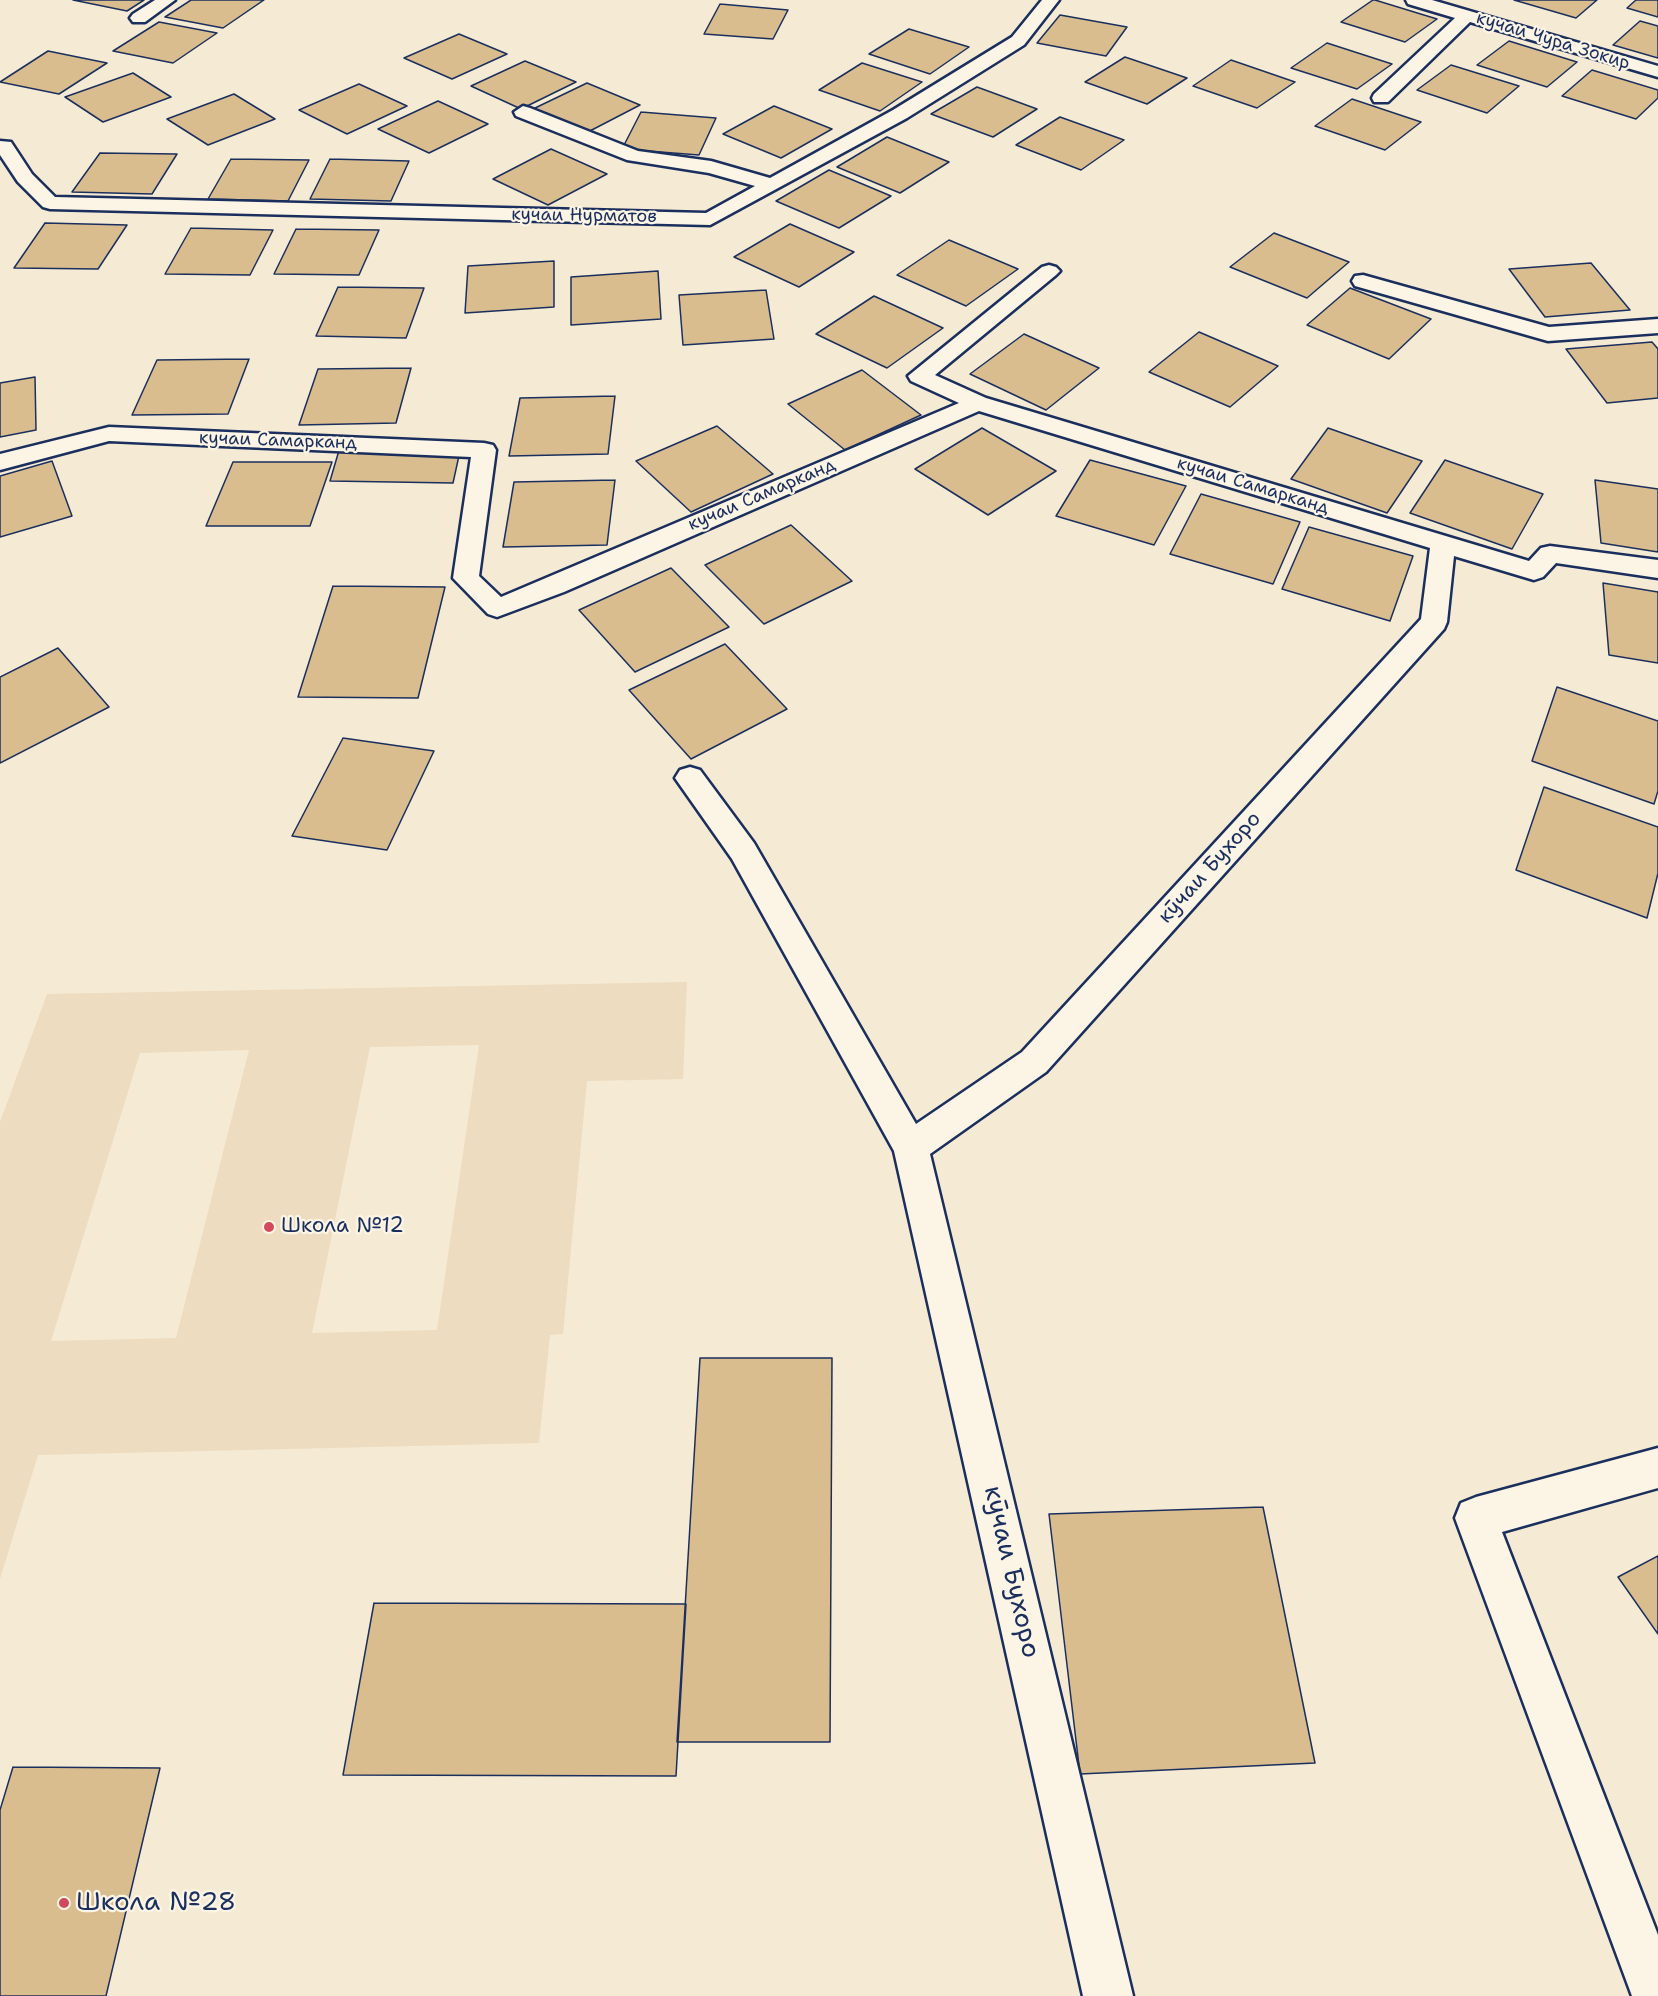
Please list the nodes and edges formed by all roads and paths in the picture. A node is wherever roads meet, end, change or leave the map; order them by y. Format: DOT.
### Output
graph roads {
  1 [pos="167,0"];
  2 [pos="1051,0"];
  3 [pos="1414,0"];
  4 [pos="1467,16"];
  5 [pos="139,18"];
  6 [pos="1658,72"];
  7 [pos="1381,98"];
  8 [pos="523,112"];
  9 [pos="0,147"];
  10 [pos="770,184"];
  11 [pos="1049,271"];
  12 [pos="1363,281"];
  13 [pos="1658,326"];
  14 [pos="978,403"];
  15 [pos="0,462"];
  16 [pos="1443,543"];
  17 [pos="1658,569"];
  18 [pos="690,778"];
  19 [pos="911,1149"];
  20 [pos="1658,1468"];
  21 [pos="1108,1996"];
  22 [pos="1657,1996"];
  1 -- 5 [label="street"];
  2 -- 10 [label="street, кучаи Нурматов"];
  3 -- 4 [label="street, кучаи Чура Зокир"];
  4 -- 6 [label="street, кучаи Чура Зокир"];
  4 -- 7 [label="street"];
  8 -- 10 [label="street"];
  9 -- 10 [label="street, кучаи Нурматов"];
  11 -- 14 [label="street"];
  12 -- 13 [label="street"];
  14 -- 15 [label="street, кучаи Самарканд"];
  14 -- 16 [label="street, кучаи Самарканд"];
  16 -- 17 [label="street, кучаи Самарканд"];
  16 -- 19 [label="street, кӯчаи Бухоро"];
  18 -- 19 [label="street, кӯчаи Бухоро"];
  19 -- 21 [label="street, кӯчаи Бухоро"];
  20 -- 22 [label="street"];
}
